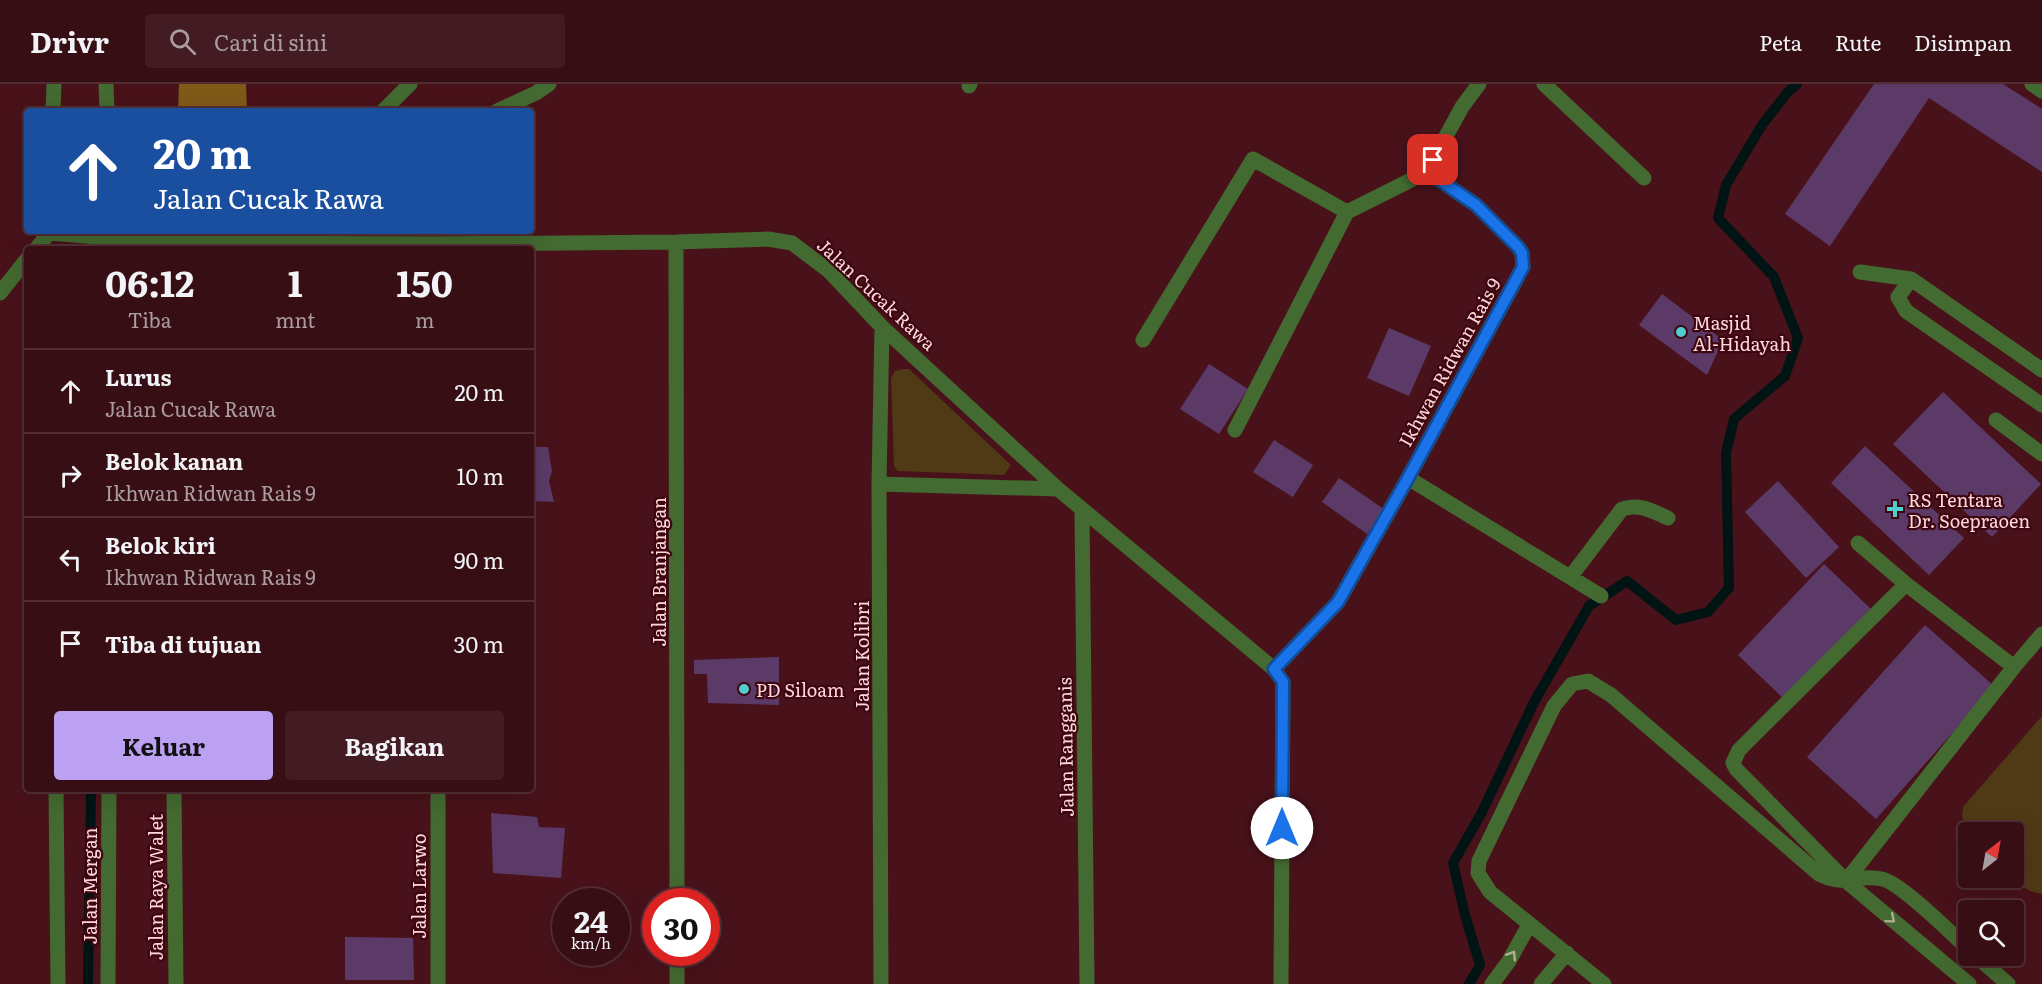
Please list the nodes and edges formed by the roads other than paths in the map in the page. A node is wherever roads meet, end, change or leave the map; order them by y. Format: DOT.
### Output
graph roads {
  1 [pos="54,84"];
  2 [pos="106,84"];
  3 [pos="410,84"];
  4 [pos="549,84"];
  5 [pos="1479,84"];
  6 [pos="1544,84"];
  7 [pos="53,108"];
  8 [pos="107,108"];
  9 [pos="386,108"];
  10 [pos="504,108"];
  11 [pos="1431,170"];
  12 [pos="1644,178"];
  13 [pos="1347,212"];
  14 [pos="49,238"];
  15 [pos="113,239"];
  16 [pos="434,241"];
  17 [pos="676,242"];
  18 [pos="170,246"];
  19 [pos="24,263"];
  20 [pos="1860,272"];
  21 [pos="1911,279"];
  22 [pos="0,293"];
  23 [pos="882,327"];
  24 [pos="1143,340"];
  25 [pos="2042,370"];
  26 [pos="2042,405"];
  27 [pos="1996,420"];
  28 [pos="1235,430"];
  29 [pos="2042,454"];
  30 [pos="1408,478"];
  31 [pos="879,484"];
  32 [pos="1058,489"];
  33 [pos="1082,510"];
  34 [pos="1668,518"];
  35 [pos="1857,543"];
  36 [pos="1571,576"];
  37 [pos="1906,584"];
  38 [pos="1601,596"];
  39 [pos="2042,634"];
  40 [pos="2014,667"];
  41 [pos="1274,669"];
  42 [pos="56,792"];
  43 [pos="109,792"];
  44 [pos="174,792"];
  45 [pos="438,792"];
  46 [pos="1846,881"];
  47 [pos="677,888"];
  48 [pos="1529,925"];
  49 [pos="1958,940"];
  50 [pos="1567,953"];
  51 [pos="677,966"];
  52 [pos="1987,966"];
  53 [pos="58,984"];
  54 [pos="108,984"];
  55 [pos="176,984"];
  56 [pos="438,984"];
  57 [pos="677,984"];
  58 [pos="881,984"];
  59 [pos="1087,984"];
  60 [pos="1281,984"];
  61 [pos="1492,984"];
  62 [pos="1541,984"];
  63 [pos="1604,984"];
  64 [pos="1969,984"];
  65 [pos="2008,984"];
  1 -- 7 [label="street"];
  2 -- 8 [label="street"];
  3 -- 9 [label="street"];
  4 -- 10 [label="street"];
  5 -- 11 [label="street"];
  6 -- 12 [label="street"];
  11 -- 13 [label="street"];
  11 -- 30 [label="street, Ikhwan Ridwan Rais 9"];
  13 -- 24 [label="street"];
  13 -- 28 [label="street"];
  14 -- 15 [label="street, Jalan Cucak Rawa"];
  15 -- 18 [label="street, Jalan Cucak Rawa"];
  16 -- 17 [label="street, Jalan Cucak Rawa"];
  16 -- 18 [label="street, Jalan Cucak Rawa"];
  17 -- 23 [label="street, Jalan Cucak Rawa"];
  17 -- 47 [label="street, Jalan Branjangan"];
  19 -- 22 [label="street"];
  20 -- 21 [label="street"];
  21 -- 25 [label="street"];
  21 -- 26 [label="street"];
  23 -- 31 [label="street, Jalan Kolibri"];
  23 -- 32 [label="street, Jalan Cucak Rawa"];
  27 -- 29 [label="street"];
  30 -- 36 [label="street"];
  30 -- 41 [label="street, Ikhwan Ridwan Rais 9"];
  31 -- 32 [label="street"];
  31 -- 58 [label="street, Jalan Kolibri"];
  32 -- 33 [label="street, Jalan Cucak Rawa"];
  33 -- 41 [label="street, Jalan Cucak Rawa"];
  33 -- 59 [label="street, Jalan Rangganis"];
  34 -- 36 [label="street"];
  35 -- 37 [label="street"];
  36 -- 38 [label="street"];
  37 -- 40 [label="street"];
  37 -- 46 [label="street"];
  39 -- 40 [label="street"];
  40 -- 46 [label="street"];
  41 -- 60 [label="street"];
  42 -- 53 [label="street"];
  43 -- 54 [label="street, Jalan Mergan"];
  44 -- 55 [label="street, Jalan Raya Walet"];
  45 -- 56 [label="street, Jalan Larwo"];
  46 -- 48 [label="street"];
  46 -- 49 [label="street"];
  46 -- 64 [label="street, one-way"];
  48 -- 50 [label="street"];
  61 -- 48 [label="street, one-way"];
  50 -- 62 [label="street"];
  50 -- 63 [label="street"];
  51 -- 57 [label="street"];
  52 -- 65 [label="street"];
}
